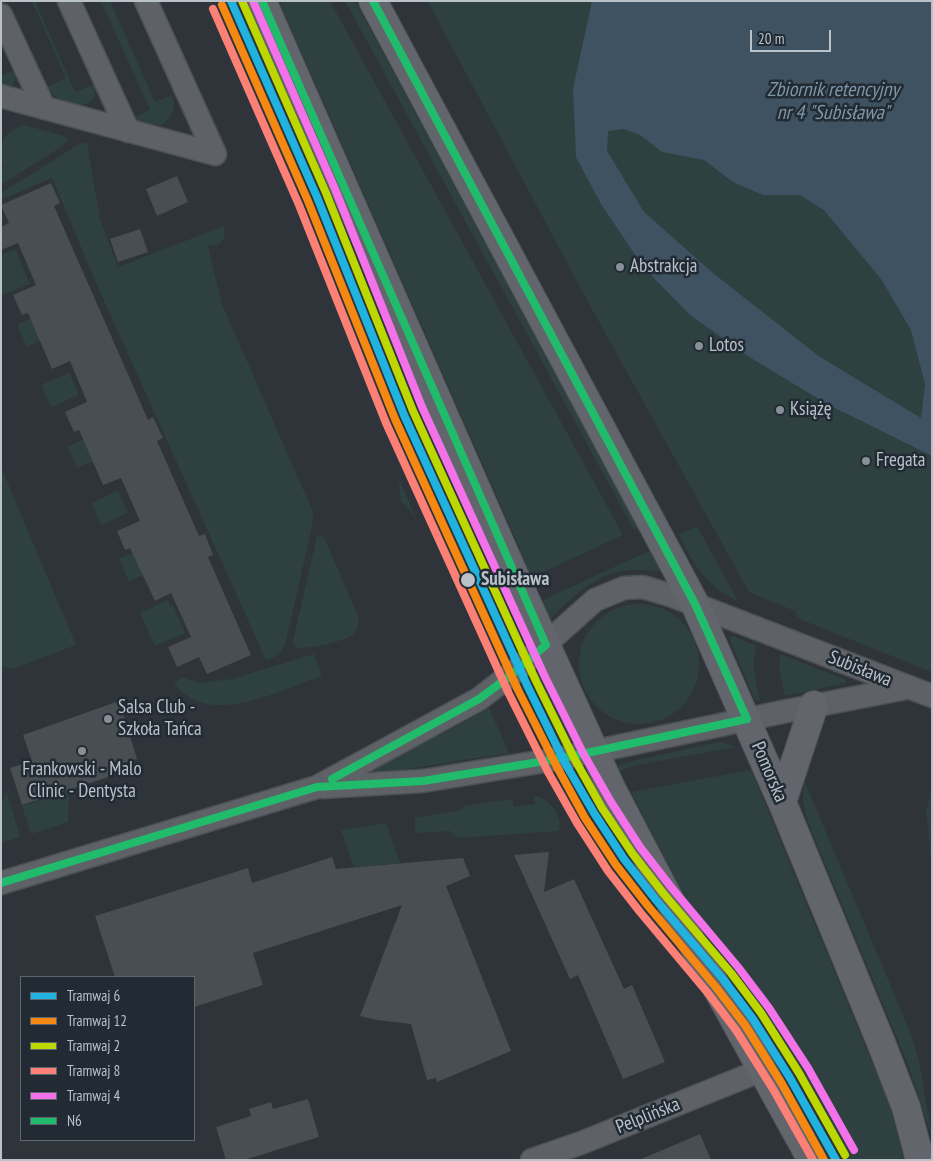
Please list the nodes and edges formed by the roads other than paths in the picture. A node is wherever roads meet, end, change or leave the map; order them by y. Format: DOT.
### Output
graph roads {
  1 [pos="69,1"];
  2 [pos="146,1"];
  3 [pos="262,1"];
  4 [pos="373,1"];
  5 [pos="1,15"];
  6 [pos="1,96"];
  7 [pos="44,108"];
  8 [pos="128,131"];
  9 [pos="695,604"];
  10 [pos="546,645"];
  11 [pos="906,688"];
  12 [pos="932,696"];
  13 [pos="814,705"];
  14 [pos="747,720"];
  15 [pos="595,752"];
  16 [pos="317,787"];
  17 [pos="782,802"];
  18 [pos="1,884"];
  19 [pos="762,1070"];
  20 [pos="532,1160"];
  21 [pos="812,1160"];
  22 [pos="920,1160"];
  1 -- 8 [label="street"];
  2 -- 8 [label="street"];
  3 -- 10 [label="main road"];
  4 -- 9 [label="main road, Pomorska"];
  5 -- 7 [label="street"];
  6 -- 7 [label="street"];
  7 -- 8 [label="street"];
  9 -- 10 [label="street, Subisława"];
  9 -- 11 [label="street, Subisława"];
  9 -- 14 [label="main road, Pomorska"];
  10 -- 15 [label="main road"];
  10 -- 16 [label="street, Subisława"];
  11 -- 12 [label="street, Subisława"];
  11 -- 13 [label="street, Subisława"];
  13 -- 14 [label="street, Subisława"];
  13 -- 17 [label="main road"];
  14 -- 15 [label="street, Subisława"];
  14 -- 17 [label="main road, Pomorska"];
  15 -- 16 [label="street, Subisława"];
  15 -- 19 [label="main road"];
  16 -- 18 [label="street, Subisława"];
  17 -- 22 [label="main road, Pomorska"];
  19 -- 20 [label="street, Pelplińska"];
  19 -- 21 [label="main road"];
}
